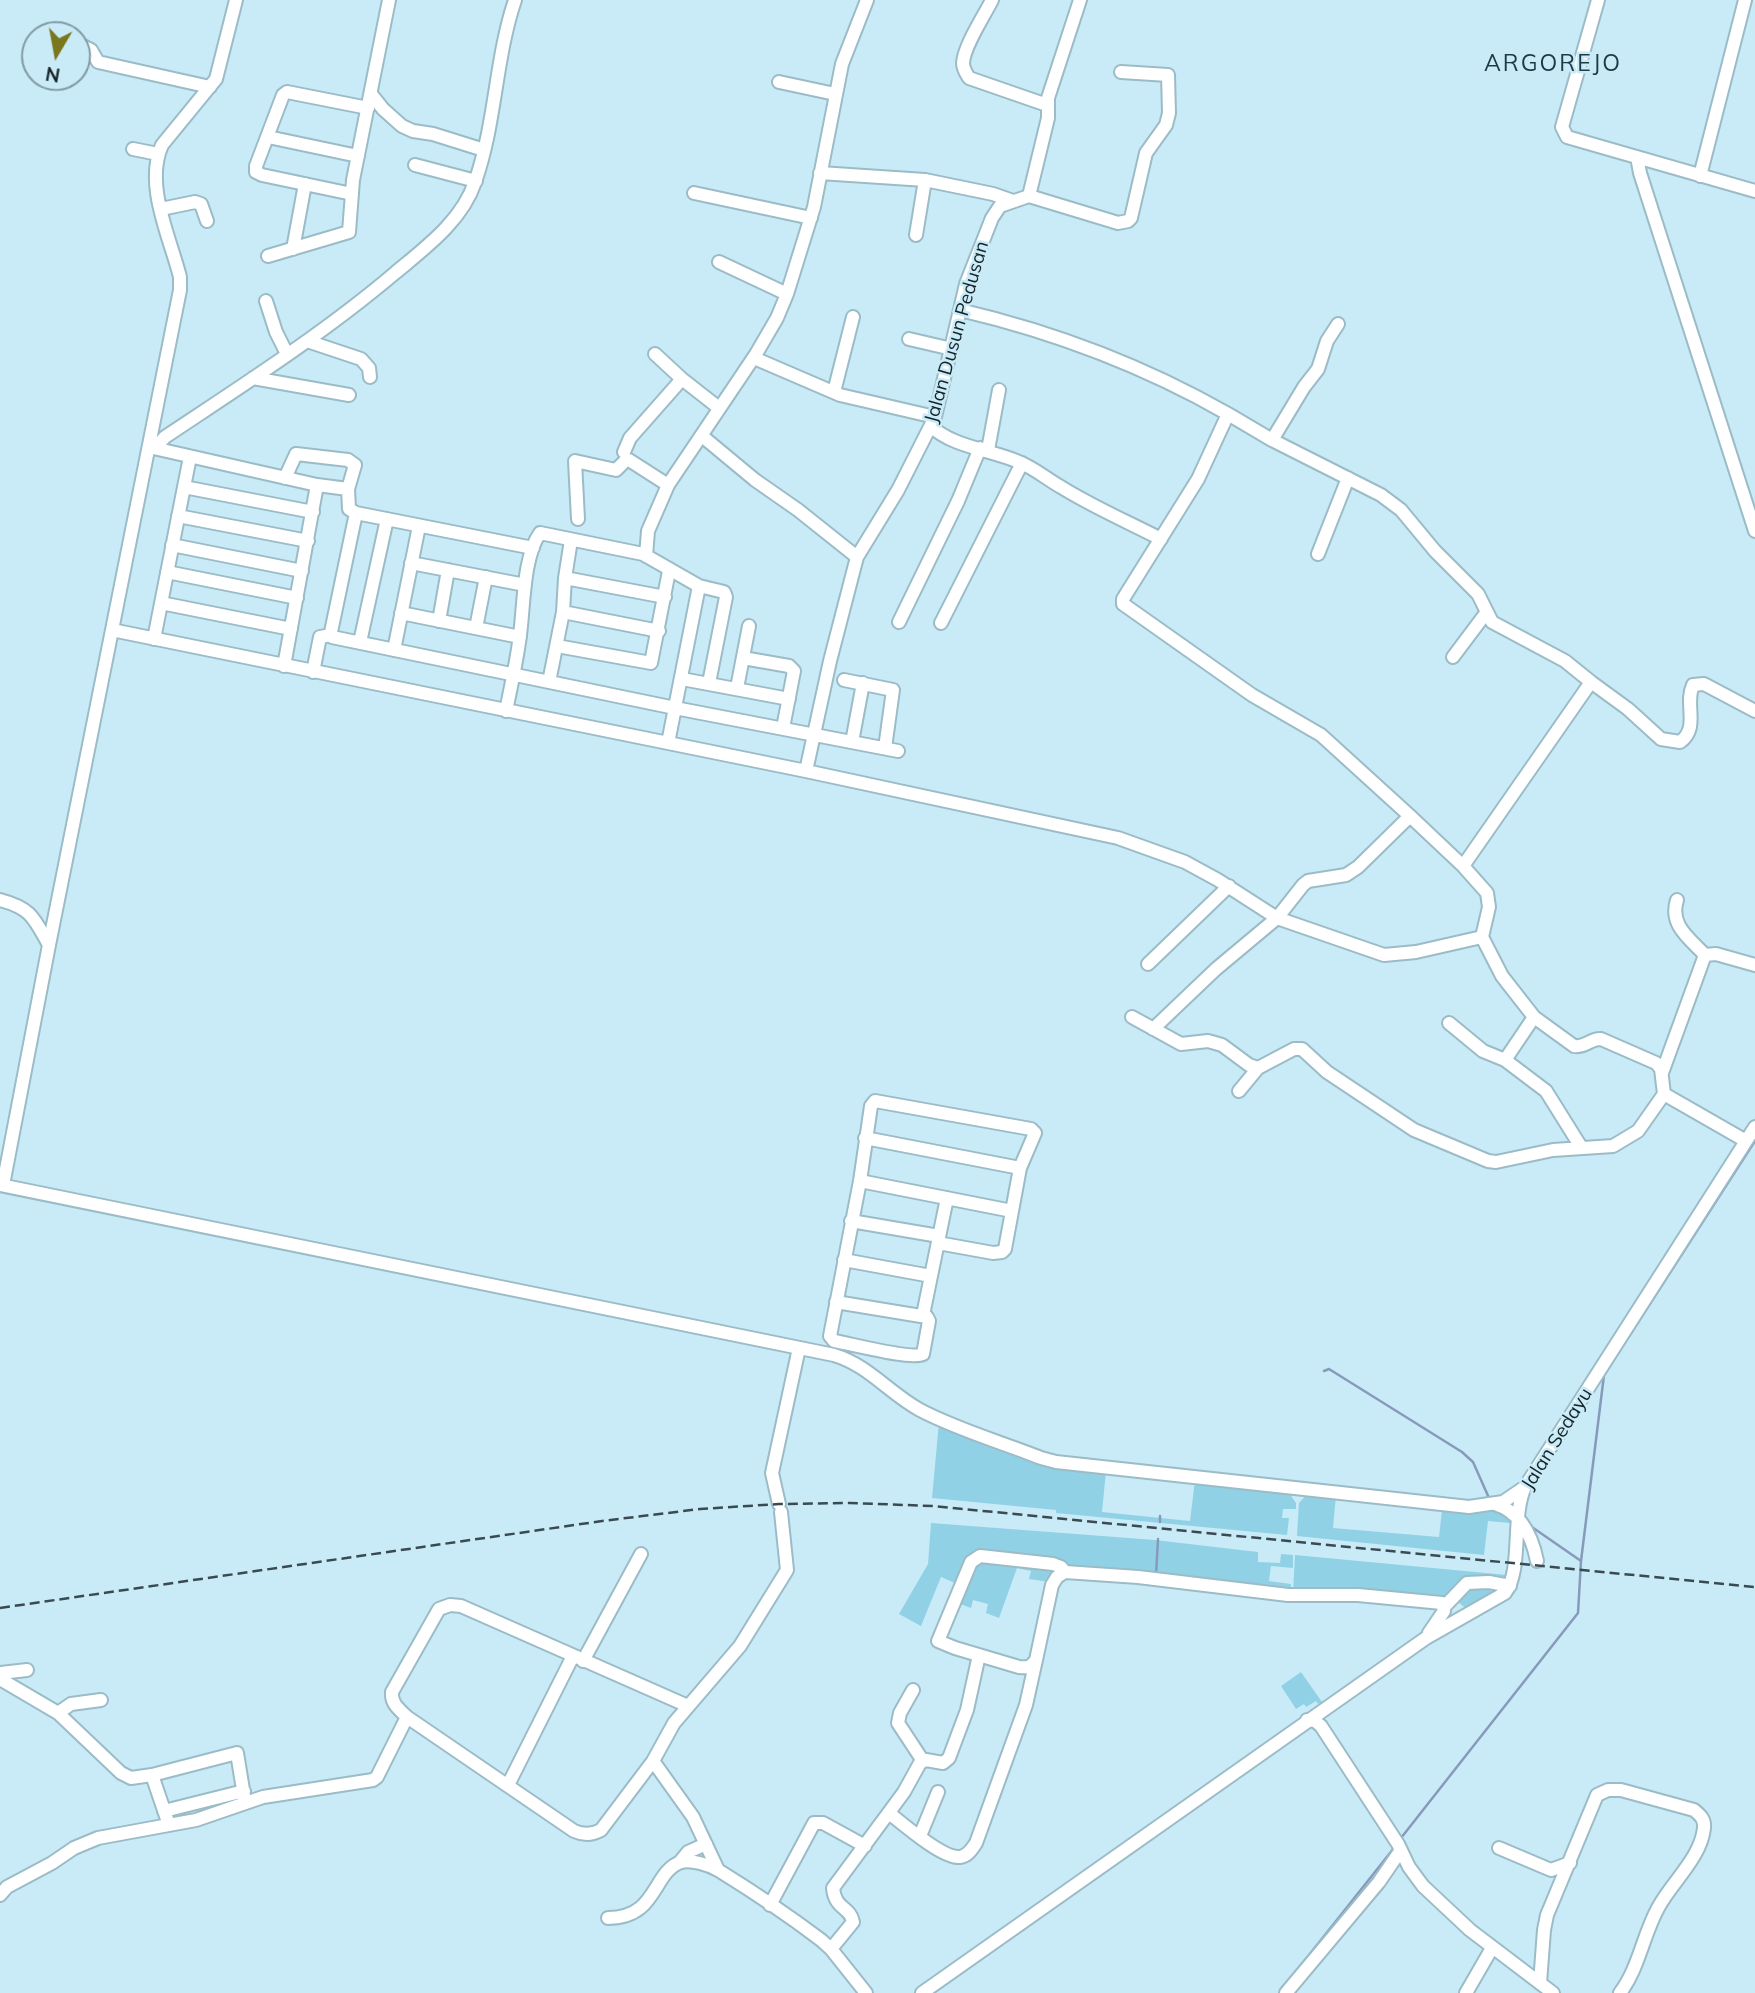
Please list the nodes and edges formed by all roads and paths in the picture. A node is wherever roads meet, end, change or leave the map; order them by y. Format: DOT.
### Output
graph roads {
  1 [pos="236,0"];
  2 [pos="389,0"];
  3 [pos="515,0"];
  4 [pos="867,0"];
  5 [pos="992,0"];
  6 [pos="1080,0"];
  7 [pos="1598,0"];
  8 [pos="1745,0"];
  9 [pos="91,50"];
  10 [pos="1121,72"];
  11 [pos="779,82"];
  12 [pos="210,87"];
  13 [pos="371,94"];
  14 [pos="835,94"];
  15 [pos="1047,105"];
  16 [pos="368,108"];
  17 [pos="268,137"];
  18 [pos="133,149"];
  19 [pos="484,150"];
  20 [pos="158,153"];
  21 [pos="358,156"];
  22 [pos="1637,157"];
  23 [pos="415,165"];
  24 [pos="820,173"];
  25 [pos="1700,176"];
  26 [pos="925,180"];
  27 [pos="476,181"];
  28 [pos="305,184"];
  29 [pos="1754,187"];
  30 [pos="694,193"];
  31 [pos="352,194"];
  32 [pos="1029,196"];
  33 [pos="1014,202"];
  34 [pos="161,209"];
  35 [pos="811,218"];
  36 [pos="207,221"];
  37 [pos="916,235"];
  38 [pos="293,249"];
  39 [pos="268,256"];
  40 [pos="719,262"];
  41 [pos="787,294"];
  42 [pos="266,301"];
  43 [pos="960,310"];
  44 [pos="853,317"];
  45 [pos="1338,324"];
  46 [pos="909,339"];
  47 [pos="307,341"];
  48 [pos="952,349"];
  49 [pos="287,354"];
  50 [pos="656,354"];
  51 [pos="754,358"];
  52 [pos="370,377"];
  53 [pos="253,378"];
  54 [pos="682,379"];
  55 [pos="999,390"];
  56 [pos="834,392"];
  57 [pos="349,395"];
  58 [pos="719,408"];
  59 [pos="1228,414"];
  60 [pos="933,422"];
  61 [pos="702,436"];
  62 [pos="1272,440"];
  63 [pos="152,448"];
  64 [pos="984,449"];
  65 [pos="624,452"];
  66 [pos="190,457"];
  67 [pos="1022,463"];
  68 [pos="285,478"];
  69 [pos="1348,478"];
  70 [pos="317,485"];
  71 [pos="668,485"];
  72 [pos="184,487"];
  73 [pos="348,489"];
  74 [pos="313,512"];
  75 [pos="356,513"];
  76 [pos="178,516"];
  77 [pos="387,519"];
  78 [pos="578,519"];
  79 [pos="419,526"];
  80 [pos="1755,531"];
  81 [pos="1161,539"];
  82 [pos="571,540"];
  83 [pos="308,541"];
  84 [pos="172,545"];
  85 [pos="533,548"];
  86 [pos="1318,554"];
  87 [pos="646,556"];
  88 [pos="857,557"];
  89 [pos="411,563"];
  90 [pos="448,570"];
  91 [pos="302,571"];
  92 [pos="669,571"];
  93 [pos="167,572"];
  94 [pos="486,577"];
  95 [pos="565,578"];
  96 [pos="526,585"];
  97 [pos="699,586"];
  98 [pos="665,597"];
  99 [pos="297,598"];
  100 [pos="161,603"];
  101 [pos="563,612"];
  102 [pos="401,613"];
  103 [pos="1486,613"];
  104 [pos="439,621"];
  105 [pos="899,622"];
  106 [pos="941,623"];
  107 [pos="749,626"];
  108 [pos="476,628"];
  109 [pos="291,629"];
  110 [pos="112,630"];
  111 [pos="659,631"];
  112 [pos="331,635"];
  113 [pos="520,636"];
  114 [pos="154,639"];
  115 [pos="360,642"];
  116 [pos="557,646"];
  117 [pos="394,650"];
  118 [pos="1452,657"];
  119 [pos="743,658"];
  120 [pos="284,666"];
  121 [pos="313,672"];
  122 [pos="513,675"];
  123 [pos="682,678"];
  124 [pos="844,680"];
  125 [pos="549,682"];
  126 [pos="1591,682"];
  127 [pos="709,683"];
  128 [pos="863,683"];
  129 [pos="737,688"];
  130 [pos="789,699"];
  131 [pos="675,708"];
  132 [pos="506,711"];
  133 [pos="1755,711"];
  134 [pos="783,729"];
  135 [pos="815,735"];
  136 [pos="852,742"];
  137 [pos="668,743"];
  138 [pos="885,748"];
  139 [pos="898,751"];
  140 [pos="806,771"];
  141 [pos="1410,816"];
  142 [pos="1463,866"];
  143 [pos="1229,886"];
  144 [pos="0,900"];
  145 [pos="1677,900"];
  146 [pos="1277,918"];
  147 [pos="1485,941"];
  148 [pos="49,945"];
  149 [pos="1705,955"];
  150 [pos="1148,964"];
  151 [pos="1755,965"];
  152 [pos="1132,1017"];
  153 [pos="1534,1017"];
  154 [pos="1449,1023"];
  155 [pos="1157,1025"];
  156 [pos="1505,1060"];
  157 [pos="1258,1068"];
  158 [pos="1662,1073"];
  159 [pos="1239,1091"];
  160 [pos="1664,1094"];
  161 [pos="1755,1127"];
  162 [pos="865,1138"];
  163 [pos="1746,1141"];
  164 [pos="1581,1147"];
  165 [pos="1020,1168"];
  166 [pos="860,1181"];
  167 [pos="2,1185"];
  168 [pos="947,1198"];
  169 [pos="1012,1211"];
  170 [pos="851,1221"];
  171 [pos="939,1239"];
  172 [pos="844,1260"];
  173 [pos="931,1276"];
  174 [pos="836,1301"];
  175 [pos="923,1315"];
  176 [pos="858,1345"];
  177 [pos="799,1348"];
  178 [pos="877,1349"];
  179 [pos="855,1363"];
  180 [pos="871,1374"];
  181 [pos="1525,1487"];
  182 [pos="1495,1504"];
  183 [pos="1518,1518"];
  184 [pos="641,1554"];
  185 [pos="1537,1561"];
  186 [pos="1065,1572"];
  187 [pos="1510,1587"];
  188 [pos="1445,1606"];
  189 [pos="1426,1638"];
  190 [pos="979,1655"];
  191 [pos="578,1658"];
  192 [pos="1036,1660"];
  193 [pos="27,1670"];
  194 [pos="0,1673"];
  195 [pos="0,1679"];
  196 [pos="913,1690"];
  197 [pos="101,1700"];
  198 [pos="1335,1702"];
  199 [pos="688,1706"];
  200 [pos="58,1713"];
  201 [pos="407,1717"];
  202 [pos="1307,1720"];
  203 [pos="1332,1741"];
  204 [pos="923,1760"];
  205 [pos="653,1761"];
  206 [pos="152,1775"];
  207 [pos="508,1785"];
  208 [pos="938,1791"];
  209 [pos="244,1797"];
  210 [pos="164,1811"];
  211 [pos="889,1813"];
  212 [pos="169,1825"];
  213 [pos="920,1836"];
  214 [pos="706,1844"];
  215 [pos="865,1846"];
  216 [pos="1499,1848"];
  217 [pos="1401,1850"];
  218 [pos="679,1863"];
  219 [pos="1570,1863"];
  220 [pos="718,1870"];
  221 [pos="0,1895"];
  222 [pos="770,1905"];
  223 [pos="608,1918"];
  224 [pos="1492,1948"];
  225 [pos="831,1949"];
  226 [pos="1540,1983"];
  227 [pos="1293,1991"];
  228 [pos="866,1993"];
  229 [pos="922,1993"];
  230 [pos="1466,1993"];
  231 [pos="1553,1993"];
  232 [pos="1620,1993"];
  1 -- 12 [label="street"];
  2 -- 13 [label="street"];
  3 -- 19 [label="street"];
  4 -- 14 [label="street"];
  5 -- 15 [label="street"];
  6 -- 15 [label="street"];
  7 -- 22 [label="street"];
  8 -- 25 [label="street"];
  9 -- 12 [label="street"];
  10 -- 32 [label="street"];
  11 -- 14 [label="street"];
  12 -- 20 [label="street"];
  13 -- 16 [label="street"];
  13 -- 19 [label="street"];
  14 -- 24 [label="street"];
  15 -- 32 [label="street"];
  16 -- 17 [label="street"];
  16 -- 21 [label="street"];
  17 -- 21 [label="street"];
  17 -- 28 [label="street"];
  18 -- 20 [label="street"];
  19 -- 27 [label="street"];
  20 -- 34 [label="street"];
  21 -- 31 [label="street"];
  22 -- 25 [label="street"];
  22 -- 80 [label="street"];
  23 -- 27 [label="street"];
  24 -- 26 [label="street"];
  24 -- 35 [label="street"];
  25 -- 29 [label="street"];
  26 -- 33 [label="street"];
  26 -- 37 [label="street"];
  27 -- 47 [label="street"];
  28 -- 31 [label="street"];
  28 -- 38 [label="street"];
  30 -- 35 [label="street"];
  31 -- 38 [label="street"];
  32 -- 33 [label="street, Jalan Dusun Pedusan"];
  33 -- 43 [label="street, Jalan Dusun Pedusan"];
  34 -- 36 [label="street"];
  34 -- 63 [label="street"];
  35 -- 41 [label="street"];
  38 -- 39 [label="street"];
  40 -- 41 [label="street"];
  41 -- 51 [label="street"];
  42 -- 49 [label="street"];
  43 -- 48 [label="street, Jalan Dusun Pedusan"];
  43 -- 59 [label="street"];
  44 -- 56 [label="street"];
  45 -- 62 [label="street"];
  46 -- 48 [label="street"];
  47 -- 49 [label="street"];
  47 -- 52 [label="street"];
  48 -- 60 [label="street, Jalan Dusun Pedusan"];
  49 -- 53 [label="street"];
  50 -- 54 [label="street"];
  51 -- 56 [label="street"];
  51 -- 58 [label="street"];
  53 -- 57 [label="street"];
  53 -- 63 [label="street"];
  54 -- 58 [label="street"];
  54 -- 65 [label="street"];
  55 -- 64 [label="street"];
  56 -- 60 [label="street"];
  58 -- 61 [label="street"];
  59 -- 62 [label="street"];
  59 -- 81 [label="street"];
  60 -- 64 [label="street"];
  60 -- 88 [label="street, Jalan Dusun Pedusan"];
  61 -- 71 [label="street"];
  61 -- 88 [label="street"];
  62 -- 69 [label="street"];
  63 -- 66 [label="street"];
  63 -- 110 [label="street"];
  64 -- 67 [label="street"];
  64 -- 105 [label="street"];
  66 -- 68 [label="street"];
  66 -- 72 [label="street"];
  67 -- 81 [label="street"];
  67 -- 106 [label="street"];
  68 -- 70 [label="street"];
  68 -- 73 [label="street"];
  69 -- 86 [label="street"];
  69 -- 103 [label="street"];
  70 -- 73 [label="street"];
  70 -- 74 [label="street"];
  71 -- 78 [label="street"];
  71 -- 87 [label="street"];
  72 -- 74 [label="street"];
  72 -- 76 [label="street"];
  73 -- 75 [label="street"];
  74 -- 83 [label="street"];
  75 -- 77 [label="street"];
  75 -- 112 [label="street"];
  76 -- 83 [label="street"];
  76 -- 84 [label="street"];
  77 -- 79 [label="street"];
  77 -- 115 [label="street"];
  79 -- 85 [label="street"];
  79 -- 89 [label="street"];
  81 -- 141 [label="street"];
  82 -- 85 [label="street"];
  82 -- 87 [label="street"];
  82 -- 95 [label="street"];
  83 -- 91 [label="street"];
  84 -- 91 [label="street"];
  84 -- 93 [label="street"];
  85 -- 96 [label="street"];
  87 -- 92 [label="street"];
  88 -- 135 [label="street, Jalan Dusun Pedusan"];
  89 -- 90 [label="street"];
  89 -- 102 [label="street"];
  90 -- 94 [label="street"];
  90 -- 104 [label="street"];
  91 -- 99 [label="street"];
  92 -- 97 [label="street"];
  92 -- 98 [label="street"];
  93 -- 99 [label="street"];
  93 -- 100 [label="street"];
  94 -- 96 [label="street"];
  94 -- 108 [label="street"];
  95 -- 98 [label="street"];
  95 -- 101 [label="street"];
  96 -- 113 [label="street"];
  97 -- 123 [label="street"];
  97 -- 127 [label="street"];
  98 -- 111 [label="street"];
  99 -- 109 [label="street"];
  100 -- 109 [label="street"];
  100 -- 114 [label="street"];
  101 -- 111 [label="street"];
  101 -- 116 [label="street"];
  102 -- 104 [label="street"];
  102 -- 117 [label="street"];
  103 -- 118 [label="street"];
  103 -- 126 [label="street"];
  104 -- 108 [label="street"];
  107 -- 119 [label="street"];
  108 -- 113 [label="street"];
  109 -- 120 [label="street"];
  110 -- 114 [label="street"];
  110 -- 148 [label="street"];
  111 -- 116 [label="street"];
  112 -- 115 [label="street"];
  112 -- 121 [label="street"];
  113 -- 122 [label="street"];
  114 -- 120 [label="street"];
  115 -- 117 [label="street"];
  116 -- 125 [label="street"];
  117 -- 122 [label="street"];
  119 -- 129 [label="street"];
  119 -- 130 [label="street"];
  120 -- 121 [label="street"];
  121 -- 132 [label="street"];
  122 -- 125 [label="street"];
  122 -- 132 [label="street"];
  123 -- 127 [label="street"];
  123 -- 131 [label="street"];
  124 -- 128 [label="street"];
  125 -- 131 [label="street"];
  126 -- 133 [label="street"];
  126 -- 142 [label="street"];
  127 -- 129 [label="street"];
  128 -- 136 [label="street"];
  128 -- 138 [label="street"];
  129 -- 130 [label="street"];
  130 -- 134 [label="street"];
  131 -- 134 [label="street"];
  131 -- 137 [label="street"];
  132 -- 137 [label="street"];
  134 -- 135 [label="street"];
  135 -- 136 [label="street"];
  135 -- 140 [label="street, Jalan Dusun Pedusan"];
  136 -- 138 [label="street"];
  137 -- 140 [label="street"];
  138 -- 139 [label="street"];
  140 -- 143 [label="street"];
  141 -- 142 [label="street"];
  141 -- 146 [label="street"];
  142 -- 147 [label="street"];
  143 -- 146 [label="street"];
  143 -- 150 [label="street"];
  144 -- 148 [label="street"];
  145 -- 149 [label="street"];
  146 -- 147 [label="street"];
  146 -- 155 [label="street"];
  147 -- 153 [label="street"];
  148 -- 167 [label="street"];
  149 -- 151 [label="street"];
  149 -- 158 [label="street"];
  152 -- 155 [label="street"];
  153 -- 156 [label="street"];
  153 -- 158 [label="street"];
  154 -- 156 [label="street"];
  155 -- 157 [label="street"];
  156 -- 164 [label="street"];
  157 -- 159 [label="street"];
  157 -- 164 [label="street"];
  158 -- 160 [label="street"];
  160 -- 163 [label="street"];
  160 -- 164 [label="street"];
  161 -- 163 [label="street, Jalan Sedayu"];
  162 -- 165 [label="street"];
  162 -- 165 [label="street"];
  162 -- 166 [label="street"];
  163 -- 181 [label="street, Jalan Sedayu"];
  165 -- 169 [label="street"];
  166 -- 168 [label="street"];
  166 -- 170 [label="street"];
  167 -- 177 [label="street"];
  168 -- 169 [label="street"];
  168 -- 171 [label="street"];
  169 -- 171 [label="street"];
  170 -- 171 [label="street"];
  170 -- 172 [label="street"];
  171 -- 173 [label="street"];
  172 -- 173 [label="street"];
  172 -- 174 [label="street"];
  173 -- 175 [label="street"];
  174 -- 175 [label="street"];
  174 -- 176 [label="street"];
  175 -- 178 [label="street"];
  176 -- 178 [label="street"];
  176 -- 179 [label="street"];
  177 -- 179 [label="street"];
  177 -- 199 [label="street"];
  178 -- 180 [label="street"];
  179 -- 180 [label="street"];
  180 -- 182 [label="street"];
  181 -- 182 [label="street"];
  181 -- 183 [label="street, Jalan Sedayu"];
  182 -- 183 [label="street"];
  183 -- 185 [label="street"];
  183 -- 187 [label="street, Jalan Sedayu"];
  184 -- 191 [label="street"];
  186 -- 188 [label="street"];
  186 -- 190 [label="street"];
  186 -- 192 [label="street"];
  187 -- 188 [label="street"];
  187 -- 189 [label="street"];
  188 -- 189 [label="street"];
  189 -- 198 [label="street"];
  190 -- 192 [label="street"];
  190 -- 204 [label="street"];
  191 -- 199 [label="street"];
  191 -- 201 [label="street"];
  191 -- 207 [label="street"];
  192 -- 213 [label="street"];
  193 -- 194 [label="street"];
  195 -- 200 [label="street"];
  196 -- 204 [label="street"];
  197 -- 200 [label="street"];
  198 -- 202 [label="street"];
  198 -- 203 [label="street"];
  199 -- 205 [label="street"];
  200 -- 206 [label="street"];
  201 -- 207 [label="street"];
  201 -- 209 [label="street"];
  202 -- 203 [label="street"];
  202 -- 229 [label="street"];
  203 -- 217 [label="street"];
  204 -- 211 [label="street"];
  205 -- 207 [label="street"];
  205 -- 214 [label="street"];
  206 -- 209 [label="street"];
  206 -- 210 [label="street"];
  208 -- 213 [label="street"];
  209 -- 210 [label="street"];
  209 -- 212 [label="street"];
  210 -- 212 [label="street"];
  211 -- 213 [label="street"];
  211 -- 215 [label="street"];
  212 -- 221 [label="street"];
  214 -- 218 [label="street"];
  214 -- 220 [label="street"];
  215 -- 222 [label="street"];
  215 -- 225 [label="street"];
  216 -- 219 [label="street"];
  217 -- 224 [label="street"];
  217 -- 227 [label="street"];
  218 -- 220 [label="street"];
  218 -- 223 [label="street"];
  219 -- 226 [label="street"];
  219 -- 232 [label="street"];
  220 -- 222 [label="street"];
  222 -- 225 [label="street"];
  224 -- 226 [label="street"];
  224 -- 230 [label="street"];
  225 -- 228 [label="street"];
  226 -- 231 [label="street"];
}
